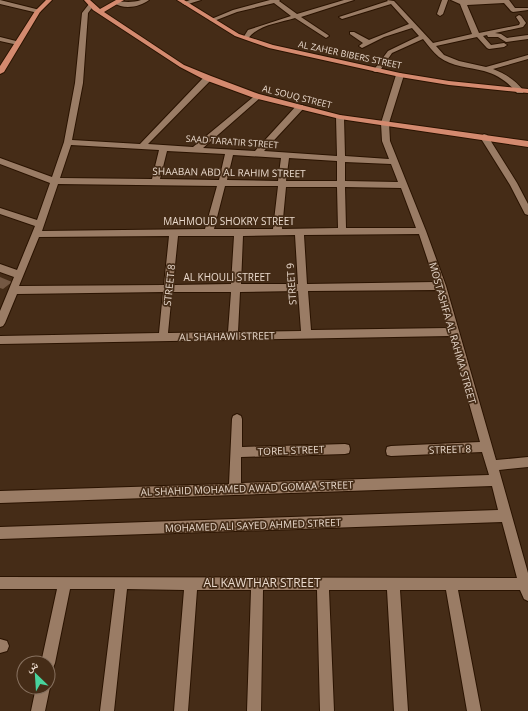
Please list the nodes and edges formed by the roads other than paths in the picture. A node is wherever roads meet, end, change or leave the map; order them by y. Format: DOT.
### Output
graph roads {
  1 [pos="49,0"];
  2 [pos="146,0"];
  3 [pos="198,0"];
  4 [pos="275,0"];
  5 [pos="351,0"];
  6 [pos="445,0"];
  7 [pos="454,0"];
  8 [pos="391,1"];
  9 [pos="492,1"];
  10 [pos="0,2"];
  11 [pos="37,2"];
  12 [pos="119,2"];
  13 [pos="183,2"];
  14 [pos="463,2"];
  15 [pos="89,3"];
  16 [pos="526,9"];
  17 [pos="38,11"];
  18 [pos="100,12"];
  19 [pos="440,14"];
  20 [pos="296,16"];
  21 [pos="342,17"];
  22 [pos="519,17"];
  23 [pos="212,20"];
  24 [pos="413,25"];
  25 [pos="352,33"];
  26 [pos="480,34"];
  27 [pos="326,36"];
  28 [pos="424,36"];
  29 [pos="528,37"];
  30 [pos="246,38"];
  31 [pos="0,39"];
  32 [pos="18,44"];
  33 [pos="431,45"];
  34 [pos="504,45"];
  35 [pos="528,57"];
  36 [pos="486,69"];
  37 [pos="377,71"];
  38 [pos="0,72"];
  39 [pos="400,75"];
  40 [pos="208,78"];
  41 [pos="520,91"];
  42 [pos="528,91"];
  43 [pos="257,96"];
  44 [pos="300,107"];
  45 [pos="340,116"];
  46 [pos="385,123"];
  47 [pos="484,137"];
  48 [pos="68,142"];
  49 [pos="528,144"];
  50 [pos="142,147"];
  51 [pos="164,148"];
  52 [pos="194,150"];
  53 [pos="230,152"];
  54 [pos="257,154"];
  55 [pos="285,156"];
  56 [pos="341,159"];
  57 [pos="0,161"];
  58 [pos="395,162"];
  59 [pos="54,181"];
  60 [pos="155,182"];
  61 [pos="222,183"];
  62 [pos="282,184"];
  63 [pos="341,184"];
  64 [pos="404,185"];
  65 [pos="0,211"];
  66 [pos="528,212"];
  67 [pos="40,224"];
  68 [pos="342,231"];
  69 [pos="422,231"];
  70 [pos="209,232"];
  71 [pos="238,232"];
  72 [pos="277,232"];
  73 [pos="299,232"];
  74 [pos="174,233"];
  75 [pos="36,234"];
  76 [pos="0,268"];
  77 [pos="19,275"];
  78 [pos="441,286"];
  79 [pos="303,287"];
  80 [pos="168,288"];
  81 [pos="236,288"];
  82 [pos="13,290"];
  83 [pos="0,322"];
  84 [pos="454,332"];
  85 [pos="306,334"];
  86 [pos="233,336"];
  87 [pos="163,337"];
  88 [pos="0,340"];
  89 [pos="237,419"];
  90 [pos="486,447"];
  91 [pos="345,448"];
  92 [pos="391,451"];
  93 [pos="236,452"];
  94 [pos="528,462"];
  95 [pos="491,466"];
  96 [pos="495,480"];
  97 [pos="235,489"];
  98 [pos="0,497"];
  99 [pos="506,516"];
  100 [pos="0,533"];
  101 [pos="0,582"];
  102 [pos="64,583"];
  103 [pos="122,583"];
  104 [pos="191,583"];
  105 [pos="257,583"];
  106 [pos="323,583"];
  107 [pos="393,583"];
  108 [pos="451,584"];
  109 [pos="526,589"];
  110 [pos="50,655"];
  111 [pos="41,695"];
  112 [pos="38,711"];
  113 [pos="107,711"];
  114 [pos="181,711"];
  115 [pos="254,711"];
  116 [pos="327,711"];
  117 [pos="401,711"];
  118 [pos="474,711"];
  1 -- 17 [label="main road"];
  2 -- 12 [label="street"];
  3 -- 13 [label="street"];
  4 -- 20 [label="street"];
  4 -- 23 [label="street"];
  5 -- 20 [label="street"];
  6 -- 19 [label="street"];
  7 -- 14 [label="street"];
  8 -- 21 [label="street"];
  8 -- 24 [label="street"];
  9 -- 14 [label="street"];
  9 -- 16 [label="street"];
  10 -- 17 [label="street"];
  11 -- 17 [label="main road"];
  12 -- 18 [label="main road"];
  13 -- 23 [label="main road, AL ZAHER BIBERS STREET"];
  14 -- 26 [label="street"];
  15 -- 18 [label="main road, AL SOUQ STREET"];
  15 -- 48 [label="street"];
  17 -- 32 [label="main road"];
  18 -- 40 [label="main road, AL SOUQ STREET"];
  20 -- 27 [label="street"];
  20 -- 30 [label="street"];
  22 -- 26 [label="street"];
  23 -- 30 [label="main road, AL ZAHER BIBERS STREET"];
  24 -- 25 [label="street"];
  24 -- 28 [label="street"];
  26 -- 29 [label="street"];
  26 -- 33 [label="street"];
  26 -- 34 [label="street"];
  28 -- 33 [label="street"];
  28 -- 37 [label="street"];
  30 -- 37 [label="main road, AL ZAHER BIBERS STREET"];
  31 -- 32 [label="street"];
  32 -- 38 [label="main road"];
  33 -- 36 [label="street"];
  35 -- 36 [label="street"];
  36 -- 41 [label="street"];
  37 -- 39 [label="main road, AL ZAHER BIBERS STREET"];
  39 -- 41 [label="main road, AL ZAHER BIBERS STREET"];
  39 -- 46 [label="street, MOSTASHFA AL RAHMA STREET"];
  40 -- 43 [label="main road, AL SOUQ STREET"];
  40 -- 50 [label="street"];
  41 -- 42 [label="main road, AL ZAHER BIBERS STREET"];
  43 -- 44 [label="main road, AL SOUQ STREET"];
  43 -- 52 [label="street"];
  44 -- 45 [label="main road, AL SOUQ STREET"];
  44 -- 54 [label="street"];
  45 -- 46 [label="main road, AL SOUQ STREET"];
  45 -- 56 [label="street"];
  46 -- 47 [label="main road, AL SOUQ STREET"];
  46 -- 58 [label="street, MOSTASHFA AL RAHMA STREET"];
  47 -- 49 [label="main road, AL SOUQ STREET"];
  47 -- 66 [label="street"];
  48 -- 50 [label="street, SAAD TARATIR STREET"];
  48 -- 59 [label="street"];
  50 -- 51 [label="street, SAAD TARATIR STREET"];
  51 -- 52 [label="street, SAAD TARATIR STREET"];
  51 -- 60 [label="street"];
  52 -- 53 [label="street, SAAD TARATIR STREET"];
  53 -- 54 [label="street, SAAD TARATIR STREET"];
  53 -- 61 [label="street"];
  54 -- 55 [label="street, SAAD TARATIR STREET"];
  55 -- 56 [label="street, SAAD TARATIR STREET"];
  55 -- 62 [label="street"];
  56 -- 58 [label="street, SAAD TARATIR STREET"];
  56 -- 63 [label="street"];
  57 -- 59 [label="street, SHAABAN ABD AL RAHIM STREET"];
  58 -- 64 [label="street, MOSTASHFA AL RAHMA STREET"];
  59 -- 60 [label="street, SHAABAN ABD AL RAHIM STREET"];
  59 -- 67 [label="street"];
  60 -- 61 [label="street, SHAABAN ABD AL RAHIM STREET"];
  61 -- 62 [label="street, SHAABAN ABD AL RAHIM STREET"];
  61 -- 70 [label="street"];
  62 -- 63 [label="street, SHAABAN ABD AL RAHIM STREET"];
  62 -- 72 [label="street"];
  63 -- 64 [label="street, SHAABAN ABD AL RAHIM STREET"];
  63 -- 68 [label="street"];
  64 -- 69 [label="street, MOSTASHFA AL RAHMA STREET"];
  65 -- 67 [label="street"];
  67 -- 75 [label="street"];
  68 -- 69 [label="street, MAHMOUD SHOKRY STREET"];
  68 -- 73 [label="street, MAHMOUD SHOKRY STREET"];
  69 -- 78 [label="street, MOSTASHFA AL RAHMA STREET"];
  70 -- 71 [label="street, MAHMOUD SHOKRY STREET"];
  70 -- 74 [label="street, MAHMOUD SHOKRY STREET"];
  71 -- 72 [label="street, MAHMOUD SHOKRY STREET"];
  71 -- 81 [label="street"];
  72 -- 73 [label="street, MAHMOUD SHOKRY STREET"];
  73 -- 79 [label="street, STREET 9"];
  74 -- 75 [label="street, MAHMOUD SHOKRY STREET"];
  74 -- 80 [label="street, STREET 8"];
  75 -- 77 [label="street"];
  76 -- 77 [label="street"];
  77 -- 82 [label="street"];
  78 -- 79 [label="street, AL KHOULI STREET"];
  78 -- 84 [label="street, MOSTASHFA AL RAHMA STREET"];
  79 -- 81 [label="street, AL KHOULI STREET"];
  79 -- 85 [label="street, STREET 9"];
  80 -- 81 [label="street, AL KHOULI STREET"];
  80 -- 82 [label="street, AL KHOULI STREET"];
  80 -- 87 [label="street, STREET 8"];
  81 -- 86 [label="street"];
  82 -- 83 [label="street"];
  84 -- 85 [label="street, AL SHAHAWI STREET"];
  84 -- 90 [label="street, MOSTASHFA AL RAHMA STREET"];
  85 -- 86 [label="street, AL SHAHAWI STREET"];
  86 -- 87 [label="street, AL SHAHAWI STREET"];
  87 -- 88 [label="street, AL SHAHAWI STREET"];
  89 -- 93 [label="street"];
  90 -- 92 [label="street, STREET 8"];
  90 -- 95 [label="street, MOSTASHFA AL RAHMA STREET"];
  91 -- 93 [label="street, TOREL STREET"];
  93 -- 97 [label="street"];
  94 -- 95 [label="street"];
  95 -- 96 [label="street, MOSTASHFA AL RAHMA STREET"];
  96 -- 97 [label="street, AL SHAHID MOHAMED AWAD GOMAA STREET"];
  96 -- 99 [label="street, MOSTASHFA AL RAHMA STREET"];
  97 -- 98 [label="street, AL SHAHID MOHAMED AWAD GOMAA STREET"];
  99 -- 100 [label="street, MOHAMED ALI SAYED AHMED STREET"];
  99 -- 109 [label="street, MOSTASHFA AL RAHMA STREET"];
  101 -- 102 [label="street, AL KAWTHAR STREET"];
  102 -- 103 [label="street, AL KAWTHAR STREET"];
  102 -- 110 [label="street"];
  103 -- 104 [label="street, AL KAWTHAR STREET"];
  103 -- 113 [label="street"];
  104 -- 105 [label="street, AL KAWTHAR STREET"];
  104 -- 114 [label="street"];
  105 -- 106 [label="street, AL KAWTHAR STREET"];
  105 -- 115 [label="street"];
  106 -- 107 [label="street, AL KAWTHAR STREET"];
  106 -- 116 [label="street"];
  107 -- 108 [label="street, AL KAWTHAR STREET"];
  107 -- 117 [label="street"];
  108 -- 109 [label="street, AL KAWTHAR STREET"];
  108 -- 118 [label="street"];
  111 -- 112 [label="street"];
}
